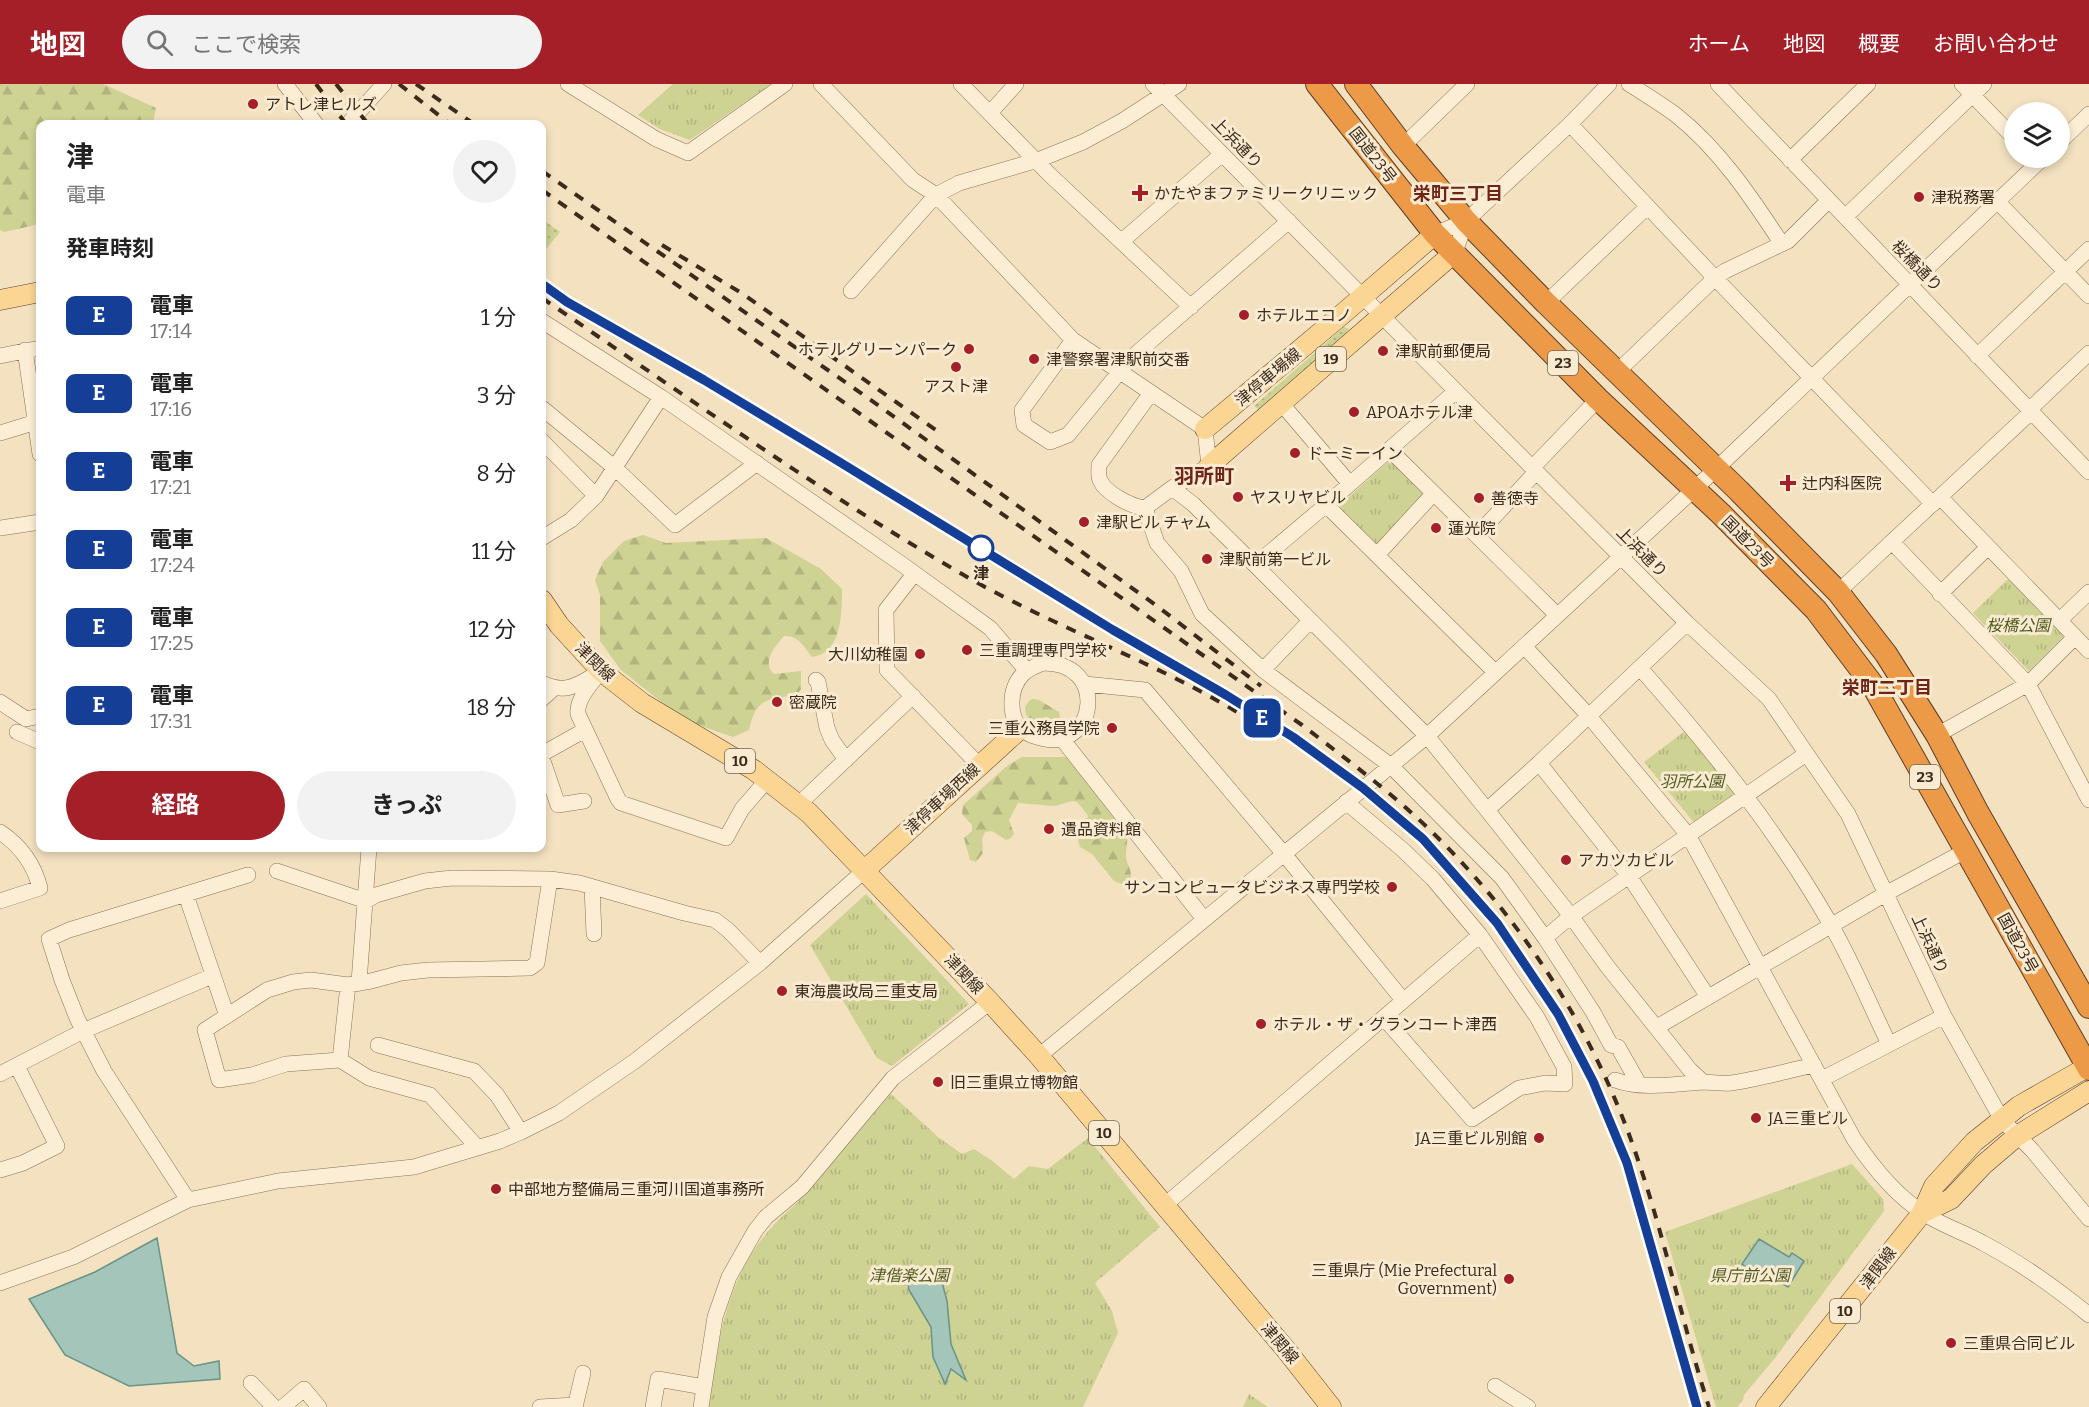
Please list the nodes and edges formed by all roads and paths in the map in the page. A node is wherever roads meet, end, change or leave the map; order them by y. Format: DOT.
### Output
graph roads {
  1 [pos="285,84"];
  2 [pos="384,84"];
  3 [pos="785,84"];
  4 [pos="821,84"];
  5 [pos="961,84"];
  6 [pos="1016,84"];
  7 [pos="1179,84"];
  8 [pos="1317,84"];
  9 [pos="1356,84"];
  10 [pos="1467,84"];
  11 [pos="1609,84"];
  12 [pos="1629,84"];
  13 [pos="1718,84"];
  14 [pos="1868,84"];
  15 [pos="1984,84"];
  16 [pos="572,85"];
  17 [pos="1159,89"];
  18 [pos="1967,90"];
  19 [pos="990,113"];
  20 [pos="2089,114"];
  21 [pos="313,120"];
  22 [pos="352,120"];
  23 [pos="1569,124"];
  24 [pos="2004,128"];
  25 [pos="2070,132"];
  26 [pos="1403,146"];
  27 [pos="1222,154"];
  28 [pos="1038,160"];
  29 [pos="1790,160"];
  30 [pos="2029,168"];
  31 [pos="936,195"];
  32 [pos="1829,200"];
  33 [pos="1997,201"];
  34 [pos="1647,207"];
  35 [pos="1845,217"];
  36 [pos="1289,221"];
  37 [pos="1466,221"];
  38 [pos="1435,234"];
  39 [pos="1122,241"];
  40 [pos="1782,244"];
  41 [pos="2089,249"];
  42 [pos="1455,252"];
  43 [pos="2065,272"];
  44 [pos="1715,278"];
  45 [pos="1909,284"];
  46 [pos="851,291"];
  47 [pos="36,293"];
  48 [pos="2089,296"];
  49 [pos="1363,297"];
  50 [pos="0,300"];
  51 [pos="1546,303"];
  52 [pos="1191,307"];
  53 [pos="1382,315"];
  54 [pos="546,324"];
  55 [pos="1072,340"];
  56 [pos="33,349"];
  57 [pos="2089,353"];
  58 [pos="0,356"];
  59 [pos="1977,356"];
  60 [pos="1618,371"];
  61 [pos="1121,372"];
  62 [pos="1811,378"];
  63 [pos="1456,391"];
  64 [pos="1150,393"];
  65 [pos="661,397"];
  66 [pos="1598,399"];
  67 [pos="1281,403"];
  68 [pos="2030,411"];
  69 [pos="546,413"];
  70 [pos="36,422"];
  71 [pos="1205,429"];
  72 [pos="0,433"];
  73 [pos="546,445"];
  74 [pos="1390,450"];
  75 [pos="757,463"];
  76 [pos="1209,466"];
  77 [pos="615,468"];
  78 [pos="1716,469"];
  79 [pos="1534,470"];
  80 [pos="2089,472"];
  81 [pos="1350,484"];
  82 [pos="1172,488"];
  83 [pos="1693,489"];
  84 [pos="1433,494"];
  85 [pos="596,496"];
  86 [pos="1937,500"];
  87 [pos="1326,505"];
  88 [pos="1145,508"];
  89 [pos="36,523"];
  90 [pos="0,528"];
  91 [pos="1477,535"];
  92 [pos="546,536"];
  93 [pos="1892,542"];
  94 [pos="1988,547"];
  95 [pos="1377,555"];
  96 [pos="1620,556"];
  97 [pos="1255,565"];
  98 [pos="914,574"];
  99 [pos="1838,592"];
  100 [pos="2089,592"];
  101 [pos="1940,594"];
  102 [pos="546,606"];
  103 [pos="1557,615"];
  104 [pos="2060,620"];
  105 [pos="1310,621"];
  106 [pos="1687,623"];
  107 [pos="2075,637"];
  108 [pos="1524,646"];
  109 [pos="2089,651"];
  110 [pos="1640,668"];
  111 [pos="1263,670"];
  112 [pos="601,671"];
  113 [pos="1027,671"];
  114 [pos="1495,672"];
  115 [pos="816,680"];
  116 [pos="1085,684"];
  117 [pos="2028,684"];
  118 [pos="546,690"];
  119 [pos="913,696"];
  120 [pos="0,702"];
  121 [pos="1588,715"];
  122 [pos="36,717"];
  123 [pos="1020,729"];
  124 [pos="585,730"];
  125 [pos="17,732"];
  126 [pos="1937,735"];
  127 [pos="1427,736"];
  128 [pos="1062,739"];
  129 [pos="36,740"];
  130 [pos="546,754"];
  131 [pos="1806,754"];
  132 [pos="846,760"];
  133 [pos="1539,763"];
  134 [pos="979,765"];
  135 [pos="1391,766"];
  136 [pos="546,768"];
  137 [pos="768,779"];
  138 [pos="1745,795"];
  139 [pos="2089,800"];
  140 [pos="584,801"];
  141 [pos="1346,802"];
  142 [pos="800,803"];
  143 [pos="1487,810"];
  144 [pos="0,832"];
  145 [pos="1688,836"];
  146 [pos="1967,850"];
  147 [pos="369,852"];
  148 [pos="1284,854"];
  149 [pos="865,870"];
  150 [pos="277,871"];
  151 [pos="248,876"];
  152 [pos="1629,876"];
  153 [pos="550,879"];
  154 [pos="592,886"];
  155 [pos="1887,892"];
  156 [pos="186,896"];
  157 [pos="0,901"];
  158 [pos="366,901"];
  159 [pos="1570,916"];
  160 [pos="1204,920"];
  161 [pos="1832,926"];
  162 [pos="594,934"];
  163 [pos="1480,935"];
  164 [pos="1545,938"];
  165 [pos="760,963"];
  166 [pos="1760,967"];
  167 [pos="212,976"];
  168 [pos="354,984"];
  169 [pos="1708,997"];
  170 [pos="1403,1000"];
  171 [pos="990,1002"];
  172 [pos="2089,1007"];
  173 [pos="227,1016"];
  174 [pos="1944,1016"];
  175 [pos="1383,1018"];
  176 [pos="1657,1027"];
  177 [pos="83,1031"];
  178 [pos="1888,1044"];
  179 [pos="378,1045"];
  180 [pos="1039,1056"];
  181 [pos="340,1060"];
  182 [pos="1814,1065"];
  183 [pos="18,1066"];
  184 [pos="2089,1067"];
  185 [pos="0,1074"];
  186 [pos="1822,1079"];
  187 [pos="1615,1080"];
  188 [pos="1703,1082"];
  189 [pos="1639,1084"];
  190 [pos="2089,1091"];
  191 [pos="2002,1120"];
  192 [pos="521,1132"];
  193 [pos="2017,1136"];
  194 [pos="478,1148"];
  195 [pos="0,1170"];
  196 [pos="188,1200"];
  197 [pos="1165,1205"];
  198 [pos="1922,1213"];
  199 [pos="2089,1218"];
  200 [pos="0,1284"];
  201 [pos="2089,1315"];
  202 [pos="583,1373"];
  203 [pos="251,1383"];
  204 [pos="1495,1386"];
  205 [pos="704,1387"];
  206 [pos="575,1406"];
  207 [pos="274,1407"];
  208 [pos="283,1407"];
  209 [pos="319,1407"];
  210 [pos="540,1407"];
  211 [pos="653,1407"];
  212 [pos="701,1407"];
  213 [pos="1331,1407"];
  214 [pos="1528,1407"];
  215 [pos="1766,1407"];
  1 -- 21 [label="street"];
  2 -- 22 [label="street"];
  3 -- 16 [label="street"];
  4 -- 31 [label="street"];
  5 -- 19 [label="street"];
  6 -- 19 [label="street"];
  7 -- 17 [label="street"];
  8 -- 38 [label="highway, 国道23号 / 23"];
  9 -- 26 [label="highway, 国道23号 / 23"];
  10 -- 26 [label="street"];
  11 -- 23 [label="street"];
  12 -- 40 [label="street"];
  13 -- 29 [label="street, 桜橋通り"];
  14 -- 29 [label="street"];
  15 -- 18 [label="street"];
  17 -- 27 [label="street, 上浜通り"];
  17 -- 28 [label="street"];
  18 -- 24 [label="street"];
  18 -- 35 [label="street"];
  19 -- 28 [label="street"];
  20 -- 25 [label="street"];
  23 -- 34 [label="street"];
  23 -- 37 [label="street"];
  26 -- 37 [label="highway, 国道23号 / 23"];
  27 -- 36 [label="street, 上浜通り"];
  27 -- 39 [label="street"];
  28 -- 31 [label="street"];
  28 -- 39 [label="street"];
  29 -- 32 [label="street, 桜橋通り"];
  30 -- 33 [label="street"];
  31 -- 46 [label="street"];
  31 -- 55 [label="street"];
  32 -- 35 [label="street, 桜橋通り"];
  32 -- 40 [label="street"];
  33 -- 43 [label="street"];
  33 -- 45 [label="street"];
  34 -- 44 [label="street"];
  34 -- 51 [label="street"];
  35 -- 45 [label="street, 桜橋通り"];
  36 -- 49 [label="street, 上浜通り"];
  36 -- 52 [label="street"];
  37 -- 38 [label="street"];
  37 -- 42 [label="street"];
  37 -- 51 [label="highway, 国道23号 / 23"];
  38 -- 42 [label="highway, 国道23号 / 23"];
  38 -- 49 [label="main road, 津停車場線 / 19"];
  39 -- 52 [label="street"];
  40 -- 44 [label="street"];
  41 -- 43 [label="street"];
  42 -- 53 [label="main road, 津停車場線 / 19"];
  42 -- 66 [label="highway, 国道23号 / 23"];
  43 -- 48 [label="street"];
  43 -- 59 [label="street"];
  44 -- 60 [label="street"];
  44 -- 62 [label="street"];
  45 -- 59 [label="street, 桜橋通り"];
  45 -- 62 [label="street"];
  47 -- 50 [label="main road"];
  49 -- 53 [label="street, 上浜通り"];
  49 -- 71 [label="main road, 津停車場線 / 19"];
  51 -- 60 [label="highway, 国道23号 / 23"];
  52 -- 61 [label="street"];
  53 -- 63 [label="street, 上浜通り"];
  53 -- 67 [label="main road, 津停車場線 / 19"];
  54 -- 65 [label="street"];
  55 -- 61 [label="street"];
  55 -- 61 [label="street"];
  56 -- 58 [label="street"];
  56 -- 70 [label="street"];
  57 -- 68 [label="street"];
  59 -- 68 [label="street, 桜橋通り"];
  60 -- 78 [label="highway, 国道23号 / 23"];
  61 -- 64 [label="street"];
  62 -- 78 [label="street"];
  62 -- 86 [label="street"];
  63 -- 74 [label="street"];
  63 -- 79 [label="street, 上浜通り"];
  64 -- 71 [label="street"];
  64 -- 88 [label="street"];
  65 -- 75 [label="street"];
  65 -- 77 [label="street"];
  66 -- 79 [label="street"];
  66 -- 83 [label="highway, 国道23号 / 23"];
  67 -- 76 [label="main road, 津停車場線 / 19"];
  67 -- 81 [label="street"];
  68 -- 80 [label="street, 桜橋通り"];
  68 -- 86 [label="street"];
  69 -- 77 [label="street"];
  70 -- 72 [label="street"];
  71 -- 76 [label="street"];
  73 -- 85 [label="street"];
  74 -- 81 [label="street"];
  74 -- 84 [label="street"];
  75 -- 77 [label="street"];
  75 -- 98 [label="street"];
  76 -- 82 [label="street"];
  77 -- 85 [label="street"];
  78 -- 83 [label="street"];
  78 -- 99 [label="highway, 国道23号 / 23"];
  79 -- 91 [label="street"];
  79 -- 96 [label="street, 上浜通り"];
  81 -- 87 [label="street"];
  82 -- 88 [label="street"];
  82 -- 97 [label="street"];
  83 -- 96 [label="street"];
  83 -- 146 [label="highway, 国道23号 / 23"];
  84 -- 91 [label="street"];
  84 -- 95 [label="street"];
  85 -- 92 [label="street"];
  86 -- 93 [label="street"];
  86 -- 94 [label="street"];
  87 -- 95 [label="street"];
  87 -- 97 [label="street"];
  88 -- 111 [label="street"];
  89 -- 90 [label="street"];
  91 -- 103 [label="street"];
  93 -- 99 [label="street"];
  93 -- 101 [label="street"];
  94 -- 101 [label="street"];
  94 -- 104 [label="street"];
  95 -- 114 [label="street"];
  96 -- 103 [label="street"];
  96 -- 106 [label="street, 上浜通り"];
  97 -- 105 [label="street"];
  98 -- 113 [label="street"];
  98 -- 119 [label="street"];
  99 -- 126 [label="highway, 国道23号 / 23"];
  100 -- 104 [label="street"];
  101 -- 117 [label="street"];
  102 -- 112 [label="main road, 津関線 / 10"];
  103 -- 108 [label="street"];
  104 -- 107 [label="street"];
  105 -- 111 [label="street"];
  105 -- 127 [label="street"];
  106 -- 110 [label="street"];
  106 -- 131 [label="street, 上浜通り"];
  107 -- 109 [label="street"];
  107 -- 117 [label="street"];
  108 -- 114 [label="street"];
  108 -- 121 [label="street"];
  110 -- 121 [label="street"];
  110 -- 138 [label="street"];
  111 -- 135 [label="street"];
  112 -- 118 [label="street"];
  112 -- 124 [label="street"];
  112 -- 137 [label="main road, 津関線 / 10"];
  113 -- 116 [label="street"];
  113 -- 123 [label="street"];
  114 -- 127 [label="street"];
  115 -- 132 [label="street"];
  116 -- 128 [label="street"];
  116 -- 148 [label="street"];
  117 -- 126 [label="street"];
  117 -- 139 [label="street"];
  119 -- 132 [label="street"];
  119 -- 134 [label="street"];
  120 -- 122 [label="street"];
  121 -- 133 [label="street"];
  121 -- 145 [label="street"];
  123 -- 128 [label="street"];
  123 -- 134 [label="main road, 津停車場西線"];
  124 -- 130 [label="street"];
  124 -- 137 [label="street"];
  125 -- 129 [label="street"];
  126 -- 172 [label="highway, 国道23号 / 23"];
  127 -- 135 [label="street"];
  127 -- 143 [label="street"];
  128 -- 160 [label="street"];
  131 -- 138 [label="street"];
  131 -- 155 [label="street, 上浜通り"];
  132 -- 142 [label="street"];
  133 -- 143 [label="street"];
  133 -- 152 [label="street"];
  134 -- 149 [label="main road, 津停車場西線"];
  135 -- 141 [label="street"];
  135 -- 164 [label="street"];
  136 -- 140 [label="street"];
  137 -- 142 [label="main road, 津関線 / 10"];
  138 -- 145 [label="street"];
  138 -- 161 [label="street"];
  141 -- 148 [label="street"];
  141 -- 163 [label="street"];
  142 -- 149 [label="main road, 津関線 / 10"];
  143 -- 159 [label="street"];
  144 -- 157 [label="street"];
  145 -- 152 [label="street"];
  145 -- 166 [label="street"];
  146 -- 155 [label="street"];
  146 -- 184 [label="highway, 国道23号 / 23"];
  147 -- 158 [label="street"];
  148 -- 160 [label="street"];
  148 -- 170 [label="street"];
  149 -- 165 [label="street"];
  149 -- 171 [label="main road, 津関線 / 10"];
  150 -- 158 [label="street"];
  151 -- 156 [label="street"];
  152 -- 159 [label="street"];
  152 -- 169 [label="street"];
  153 -- 154 [label="street"];
  153 -- 158 [label="street"];
  153 -- 168 [label="street"];
  154 -- 162 [label="street"];
  154 -- 165 [label="street"];
  155 -- 161 [label="street"];
  155 -- 174 [label="street, 上浜通り"];
  156 -- 167 [label="street"];
  156 -- 177 [label="street"];
  158 -- 168 [label="street"];
  159 -- 164 [label="street"];
  159 -- 176 [label="street"];
  160 -- 180 [label="street"];
  161 -- 166 [label="street"];
  161 -- 178 [label="street"];
  163 -- 170 [label="street"];
  163 -- 175 [label="street"];
  164 -- 189 [label="street"];
  165 -- 192 [label="street"];
  166 -- 169 [label="street"];
  166 -- 182 [label="street"];
  167 -- 173 [label="street"];
  167 -- 177 [label="street"];
  168 -- 173 [label="street"];
  168 -- 181 [label="street"];
  169 -- 176 [label="street"];
  170 -- 175 [label="street"];
  171 -- 180 [label="main road, 津関線 / 10"];
  171 -- 205 [label="street"];
  173 -- 181 [label="street"];
  174 -- 178 [label="street"];
  174 -- 191 [label="street, 上浜通り"];
  175 -- 197 [label="street"];
  176 -- 188 [label="street"];
  177 -- 183 [label="street"];
  177 -- 196 [label="street"];
  178 -- 186 [label="street"];
  179 -- 192 [label="street"];
  180 -- 197 [label="main road, 津関線 / 10"];
  181 -- 194 [label="street"];
  182 -- 186 [label="street"];
  182 -- 188 [label="street"];
  183 -- 185 [label="street"];
  183 -- 195 [label="street"];
  184 -- 191 [label="main road, 津関線 / 10"];
  186 -- 198 [label="street"];
  187 -- 189 [label="street"];
  188 -- 189 [label="street"];
  190 -- 193 [label="main road, 津関線 / 10"];
  191 -- 193 [label="street, 上浜通り"];
  191 -- 198 [label="main road, 津関線 / 10"];
  192 -- 194 [label="street"];
  193 -- 198 [label="main road, 津関線 / 10"];
  193 -- 199 [label="street, 上浜通り"];
  194 -- 196 [label="street"];
  196 -- 200 [label="street"];
  197 -- 213 [label="main road, 津関線 / 10"];
  198 -- 201 [label="street"];
  198 -- 215 [label="main road, 津関線 / 10"];
  202 -- 206 [label="street"];
  203 -- 207 [label="street"];
  204 -- 214 [label="street"];
  205 -- 211 [label="street"];
  205 -- 212 [label="street"];
  206 -- 210 [label="street"];
  208 -- 209 [label="street"];
}
